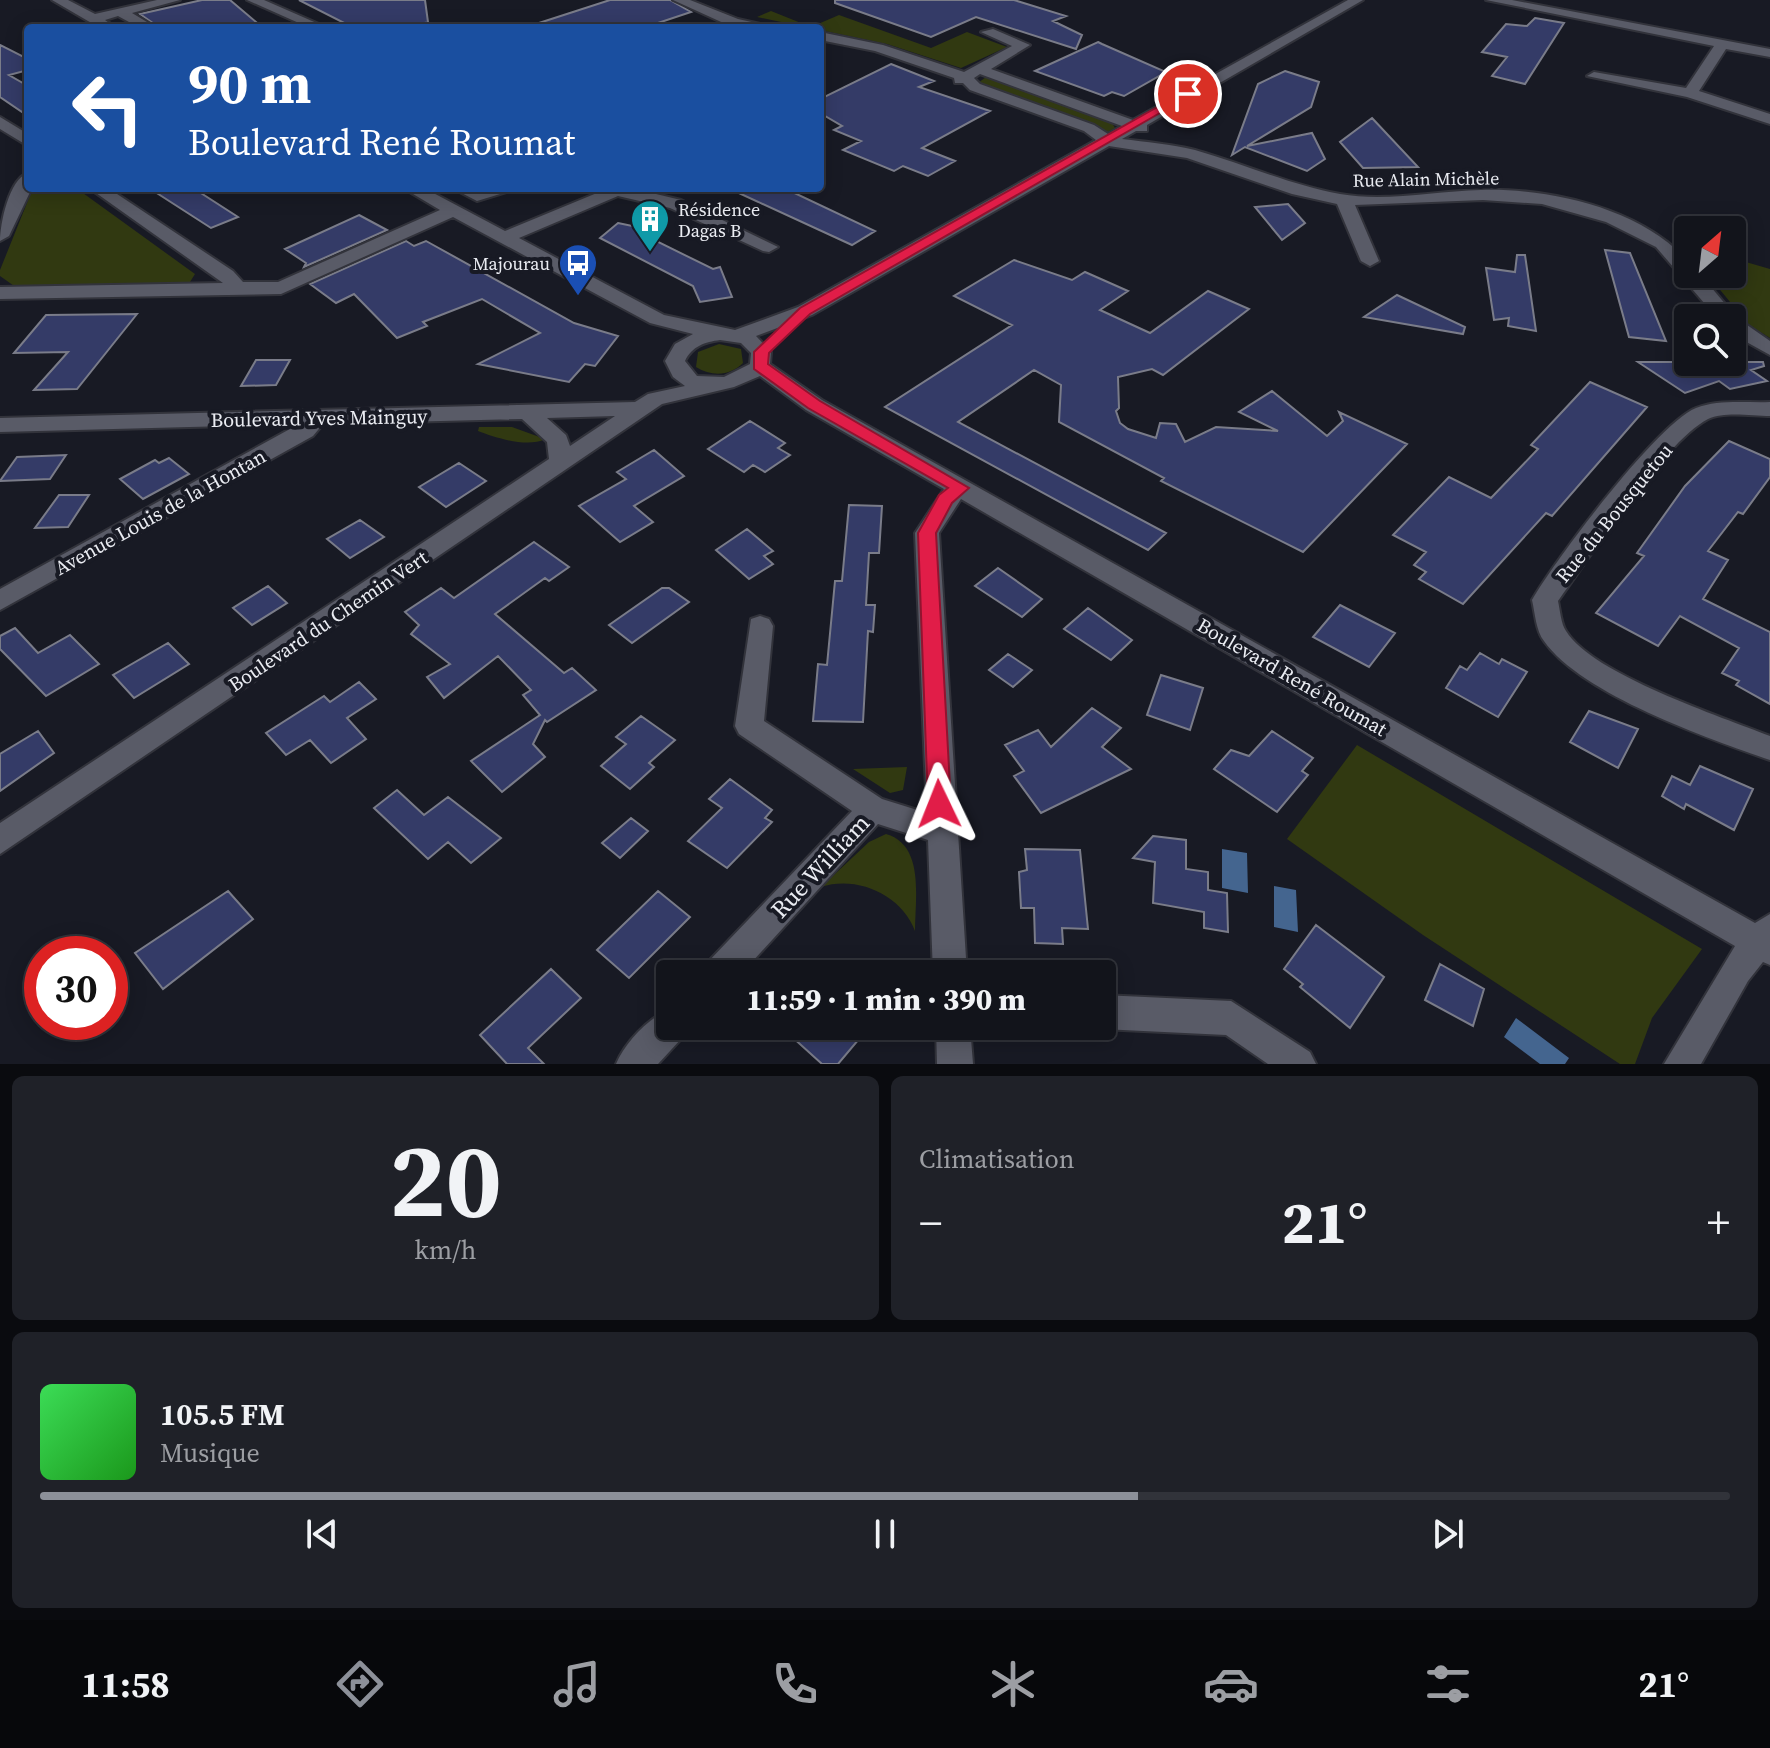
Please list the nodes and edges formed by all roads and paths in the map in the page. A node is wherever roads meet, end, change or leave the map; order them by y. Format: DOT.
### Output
graph roads {
  1 [pos="58,0"];
  2 [pos="174,0"];
  3 [pos="253,0"];
  4 [pos="679,0"];
  5 [pos="1357,0"];
  6 [pos="1492,0"];
  7 [pos="120,12"];
  8 [pos="93,19"];
  9 [pos="102,24"];
  10 [pos="142,24"];
  11 [pos="310,24"];
  12 [pos="726,24"];
  13 [pos="988,32"];
  14 [pos="824,37"];
  15 [pos="1723,43"];
  16 [pos="1770,53"];
  17 [pos="967,75"];
  18 [pos="1594,76"];
  19 [pos="1690,93"];
  20 [pos="1770,119"];
  21 [pos="0,122"];
  22 [pos="1134,125"];
  23 [pos="24,138"];
  24 [pos="1107,141"];
  25 [pos="1190,154"];
  26 [pos="24,186"];
  27 [pos="103,192"];
  28 [pos="419,192"];
  29 [pos="468,192"];
  30 [pos="494,192"];
  31 [pos="613,192"];
  32 [pos="631,192"];
  33 [pos="1344,200"];
  34 [pos="454,210"];
  35 [pos="0,236"];
  36 [pos="504,238"];
  37 [pos="769,247"];
  38 [pos="1674,256"];
  39 [pos="1370,261"];
  40 [pos="238,288"];
  41 [pos="1702,288"];
  42 [pos="0,293"];
  43 [pos="1715,304"];
  44 [pos="805,311"];
  45 [pos="657,319"];
  46 [pos="729,335"];
  47 [pos="1746,337"];
  48 [pos="1770,349"];
  49 [pos="760,359"];
  50 [pos="677,361"];
  51 [pos="742,379"];
  52 [pos="716,385"];
  53 [pos="647,404"];
  54 [pos="814,405"];
  55 [pos="1770,409"];
  56 [pos="529,413"];
  57 [pos="316,418"];
  58 [pos="0,425"];
  59 [pos="561,463"];
  60 [pos="960,488"];
  61 [pos="0,601"];
  62 [pos="760,626"];
  63 [pos="1770,748"];
  64 [pos="873,809"];
  65 [pos="940,831"];
  66 [pos="0,840"];
  67 [pos="1767,941"];
  68 [pos="732,960"];
  69 [pos="949,960"];
  70 [pos="1116,1013"];
  71 [pos="657,1040"];
  72 [pos="954,1040"];
  73 [pos="634,1064"];
  74 [pos="955,1064"];
  75 [pos="1298,1064"];
  76 [pos="1682,1064"];
  1 -- 8 [label="street"];
  2 -- 7 [label="street"];
  3 -- 11 [label="street"];
  4 -- 12 [label="street"];
  5 -- 22 [label="street"];
  6 -- 15 [label="street"];
  7 -- 8 [label="street"];
  7 -- 10 [label="street"];
  8 -- 9 [label="street"];
  13 -- 17 [label="street"];
  14 -- 17 [label="street"];
  15 -- 16 [label="street"];
  15 -- 19 [label="street"];
  17 -- 22 [label="street, Rue Alain Michèle"];
  17 -- 24 [label="street, Rue Alain Michèle"];
  18 -- 19 [label="street"];
  19 -- 20 [label="street"];
  21 -- 23 [label="street"];
  22 -- 24 [label="street"];
  22 -- 25 [label="street, Rue Alain Michèle"];
  24 -- 25 [label="street, Rue Alain Michèle"];
  24 -- 44 [label="street"];
  25 -- 33 [label="street, Rue Alain Michèle"];
  26 -- 35 [label="street"];
  27 -- 40 [label="street"];
  28 -- 34 [label="street"];
  29 -- 30 [label="street"];
  31 -- 36 [label="street"];
  32 -- 37 [label="street"];
  33 -- 38 [label="street, Rue Alain Michèle"];
  33 -- 39 [label="street"];
  34 -- 36 [label="street"];
  34 -- 40 [label="street"];
  36 -- 45 [label="street"];
  40 -- 42 [label="street"];
  41 -- 43 [label="street"];
  44 -- 46 [label="street"];
  44 -- 49 [label="street"];
  45 -- 46 [label="street"];
  45 -- 50 [label="street"];
  46 -- 49 [label="street, Boulevard René Roumat"];
  46 -- 50 [label="street"];
  47 -- 48 [label="street"];
  49 -- 51 [label="street"];
  49 -- 54 [label="street, Boulevard René Roumat"];
  50 -- 52 [label="street"];
  50 -- 53 [label="street, Boulevard du Chemin Vert"];
  51 -- 52 [label="street, Boulevard du Chemin Vert"];
  51 -- 54 [label="street, Boulevard René Roumat"];
  52 -- 53 [label="street, Boulevard du Chemin Vert"];
  53 -- 56 [label="street, Boulevard Yves Mainguy"];
  53 -- 59 [label="street, Boulevard du Chemin Vert"];
  54 -- 60 [label="street, Boulevard René Roumat"];
  55 -- 63 [label="street, Rue du Bousquetou"];
  56 -- 57 [label="street, Boulevard Yves Mainguy"];
  56 -- 59 [label="street"];
  57 -- 58 [label="street, Boulevard Yves Mainguy"];
  57 -- 61 [label="street, Avenue Louis de la Hontan"];
  59 -- 66 [label="street, Boulevard du Chemin Vert"];
  60 -- 65 [label="street"];
  60 -- 67 [label="street, Boulevard René Roumat"];
  62 -- 64 [label="street"];
  64 -- 65 [label="street, Rue William"];
  64 -- 68 [label="street, Rue William"];
  65 -- 69 [label="street"];
  67 -- 76 [label="street"];
  70 -- 75 [label="street"];
  71 -- 73 [label="street"];
  72 -- 74 [label="street"];
}
